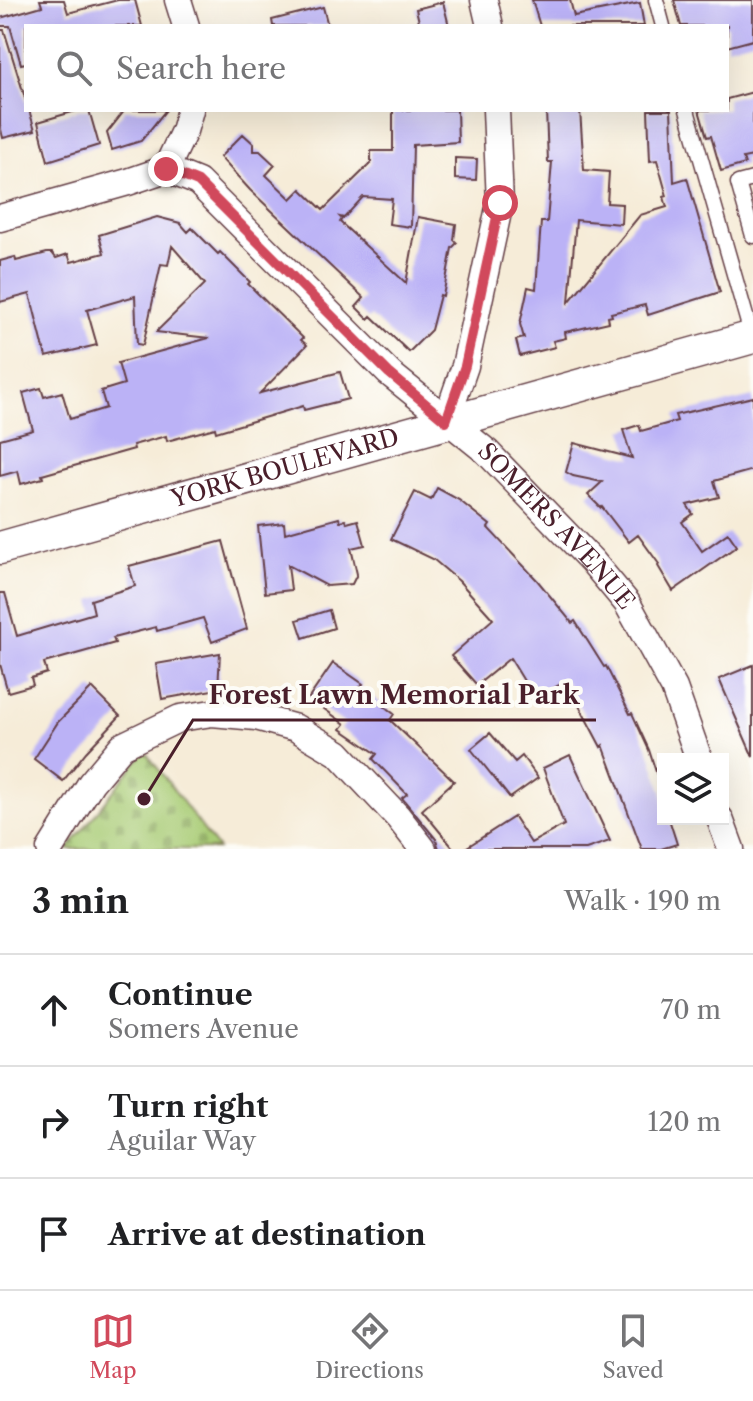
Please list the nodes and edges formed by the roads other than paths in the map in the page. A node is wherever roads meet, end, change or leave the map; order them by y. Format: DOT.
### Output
graph roads {
  1 [pos="178,0"];
  2 [pos="484,0"];
  3 [pos="656,0"];
  4 [pos="185,24"];
  5 [pos="490,24"];
  6 [pos="662,24"];
  7 [pos="189,112"];
  8 [pos="496,112"];
  9 [pos="688,112"];
  10 [pos="166,169"];
  11 [pos="753,179"];
  12 [pos="0,218"];
  13 [pos="753,236"];
  14 [pos="753,338"];
  15 [pos="446,421"];
  16 [pos="0,548"];
  17 [pos="697,753"];
  18 [pos="722,825"];
  19 [pos="50,849"];
  20 [pos="423,849"];
  21 [pos="731,849"];
  1 -- 4 [label="street"];
  2 -- 5 [label="street"];
  3 -- 6 [label="lane"];
  7 -- 10 [label="street"];
  8 -- 15 [label="street"];
  9 -- 14 [label="lane"];
  10 -- 12 [label="street"];
  10 -- 15 [label="street, SOMERS AVENUE"];
  11 -- 13 [label="lane"];
  14 -- 15 [label="street, YORK BOULEVARD"];
  15 -- 16 [label="street, YORK BOULEVARD"];
  15 -- 17 [label="street, SOMERS AVENUE"];
  18 -- 21 [label="street"];
  19 -- 20 [label="street"];
}
